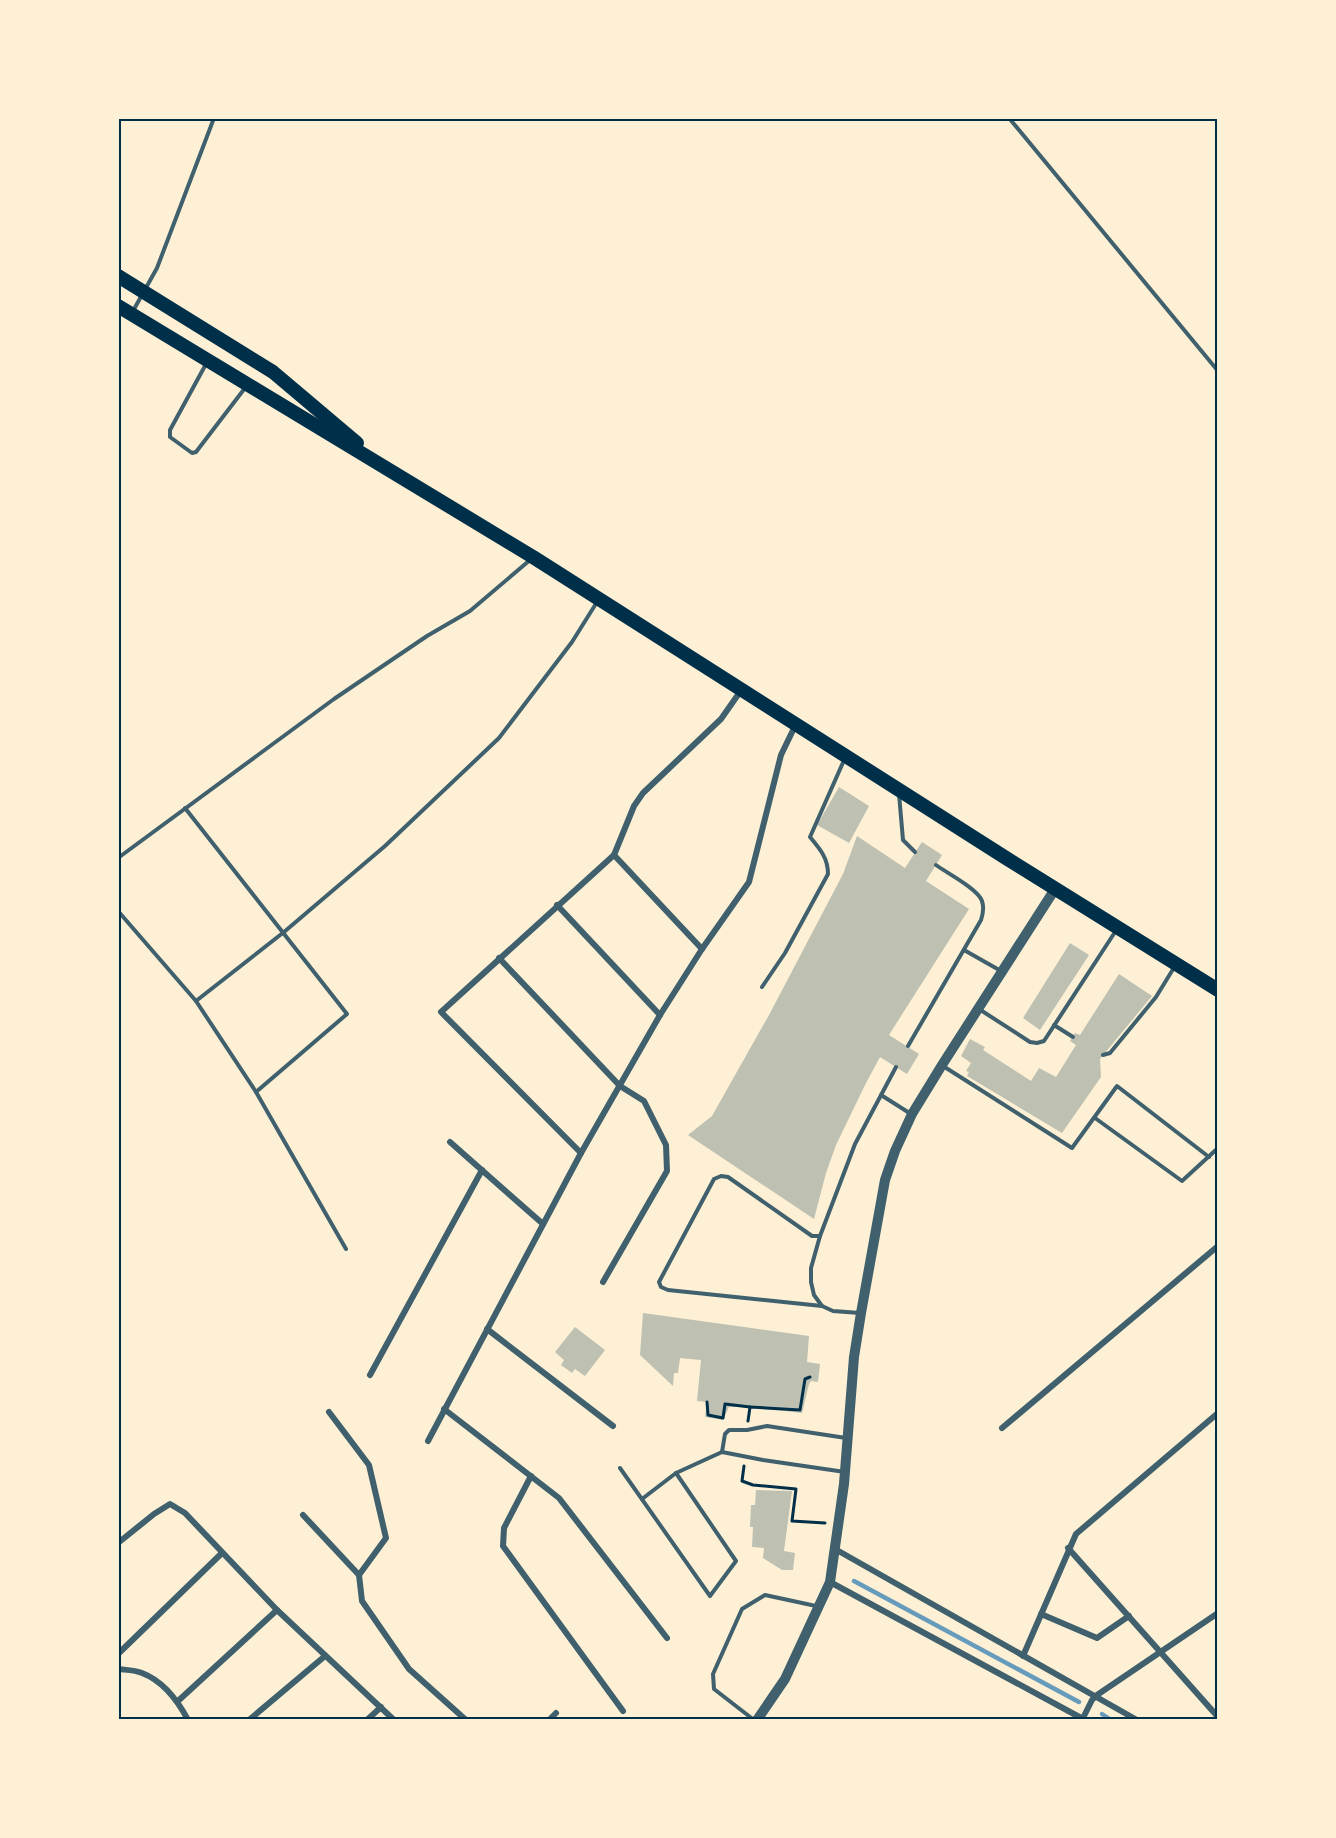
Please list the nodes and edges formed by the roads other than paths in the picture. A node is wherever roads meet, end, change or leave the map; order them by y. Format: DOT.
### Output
graph roads {
  1 [pos="214,118"];
  2 [pos="1009,118"];
  3 [pos="123,279"];
  4 [pos="144,292"];
  5 [pos="118,298"];
  6 [pos="118,306"];
  7 [pos="131,314"];
  8 [pos="207,361"];
  9 [pos="1218,371"];
  10 [pos="247,385"];
  11 [pos="391,471"];
  12 [pos="533,557"];
  13 [pos="599,599"];
  14 [pos="742,689"];
  15 [pos="796,724"];
  16 [pos="846,756"];
  17 [pos="899,790"];
  18 [pos="185,808"];
  19 [pos="915,852"];
  20 [pos="614,855"];
  21 [pos="118,858"];
  22 [pos="936,865"];
  23 [pos="1055,889"];
  24 [pos="557,905"];
  25 [pos="118,911"];
  26 [pos="1118,927"];
  27 [pos="284,932"];
  28 [pos="702,949"];
  29 [pos="964,950"];
  30 [pos="499,958"];
  31 [pos="1176,964"];
  32 [pos="1001,971"];
  33 [pos="762,987"];
  34 [pos="1218,990"];
  35 [pos="196,1001"];
  36 [pos="979,1008"];
  37 [pos="660,1015"];
  38 [pos="1054,1025"];
  39 [pos="1073,1037"];
  40 [pos="908,1046"];
  41 [pos="1103,1055"];
  42 [pos="942,1065"];
  43 [pos="896,1067"];
  44 [pos="620,1086"];
  45 [pos="256,1092"];
  46 [pos="881,1095"];
  47 [pos="912,1114"];
  48 [pos="1095,1118"];
  49 [pos="450,1142"];
  50 [pos="1218,1148"];
  51 [pos="581,1153"];
  52 [pos="1209,1157"];
  53 [pos="482,1170"];
  54 [pos="543,1224"];
  55 [pos="820,1236"];
  56 [pos="1218,1246"];
  57 [pos="346,1249"];
  58 [pos="603,1282"];
  59 [pos="822,1306"];
  60 [pos="861,1313"];
  61 [pos="487,1329"];
  62 [pos="370,1375"];
  63 [pos="444,1409"];
  64 [pos="329,1412"];
  65 [pos="1218,1413"];
  66 [pos="614,1426"];
  67 [pos="1002,1428"];
  68 [pos="848,1438"];
  69 [pos="428,1442"];
  70 [pos="722,1452"];
  71 [pos="620,1468"];
  72 [pos="845,1472"];
  73 [pos="676,1473"];
  74 [pos="531,1476"];
  75 [pos="642,1499"];
  76 [pos="303,1515"];
  77 [pos="118,1542"];
  78 [pos="834,1548"];
  79 [pos="1068,1548"];
  80 [pos="222,1553"];
  81 [pos="359,1575"];
  82 [pos="830,1582"];
  83 [pos="819,1606"];
  84 [pos="277,1610"];
  85 [pos="1218,1613"];
  86 [pos="1041,1614"];
  87 [pos="1129,1616"];
  88 [pos="667,1638"];
  89 [pos="1161,1651"];
  90 [pos="118,1654"];
  91 [pos="325,1656"];
  92 [pos="1023,1656"];
  93 [pos="118,1669"];
  94 [pos="1097,1695"];
  95 [pos="178,1701"];
  96 [pos="381,1707"];
  97 [pos="623,1711"];
  98 [pos="556,1713"];
  99 [pos="1218,1717"];
  100 [pos="188,1719"];
  101 [pos="249,1719"];
  102 [pos="367,1719"];
  103 [pos="394,1719"];
  104 [pos="466,1719"];
  105 [pos="549,1719"];
  106 [pos="755,1719"];
  107 [pos="1084,1719"];
  108 [pos="1137,1719"];
  1 -- 4 [label="lane"];
  2 -- 9 [label="lane"];
  3 -- 4 [label="main road"];
  3 -- 5 [label="main road"];
  4 -- 7 [label="lane"];
  4 -- 11 [label="main road"];
  6 -- 7 [label="main road"];
  7 -- 8 [label="main road"];
  8 -- 10 [label="main road"];
  8 -- 10 [label="lane"];
  10 -- 11 [label="main road"];
  11 -- 12 [label="main road"];
  12 -- 13 [label="main road"];
  12 -- 18 [label="lane"];
  13 -- 14 [label="main road"];
  13 -- 27 [label="lane"];
  14 -- 15 [label="main road"];
  14 -- 20 [label="street"];
  15 -- 16 [label="main road"];
  15 -- 28 [label="street"];
  16 -- 17 [label="main road"];
  16 -- 33 [label="lane"];
  17 -- 19 [label="lane"];
  17 -- 23 [label="main road"];
  18 -- 21 [label="lane"];
  18 -- 27 [label="lane"];
  20 -- 24 [label="street"];
  20 -- 28 [label="street"];
  22 -- 29 [label="lane"];
  23 -- 26 [label="main road"];
  23 -- 32 [label="street"];
  24 -- 30 [label="street"];
  24 -- 37 [label="street"];
  25 -- 35 [label="lane"];
  26 -- 31 [label="main road"];
  26 -- 38 [label="lane"];
  27 -- 35 [label="lane"];
  27 -- 45 [label="lane"];
  28 -- 37 [label="street"];
  29 -- 32 [label="lane"];
  29 -- 40 [label="lane"];
  30 -- 44 [label="street"];
  30 -- 51 [label="street"];
  31 -- 34 [label="main road"];
  31 -- 41 [label="lane"];
  32 -- 36 [label="street"];
  35 -- 45 [label="lane"];
  36 -- 38 [label="lane"];
  36 -- 42 [label="street"];
  37 -- 44 [label="street"];
  38 -- 39 [label="lane"];
  42 -- 47 [label="street"];
  42 -- 48 [label="lane"];
  43 -- 46 [label="lane"];
  44 -- 51 [label="street"];
  44 -- 58 [label="street"];
  45 -- 57 [label="lane"];
  46 -- 47 [label="lane"];
  46 -- 55 [label="lane"];
  47 -- 60 [label="street"];
  48 -- 52 [label="lane"];
  48 -- 52 [label="lane"];
  49 -- 53 [label="street"];
  50 -- 52 [label="lane"];
  51 -- 54 [label="street"];
  53 -- 54 [label="street"];
  53 -- 62 [label="street"];
  54 -- 61 [label="street"];
  55 -- 59 [label="lane"];
  55 -- 59 [label="lane"];
  56 -- 67 [label="street"];
  59 -- 60 [label="lane"];
  60 -- 68 [label="street"];
  61 -- 63 [label="street"];
  61 -- 66 [label="street"];
  63 -- 69 [label="street"];
  63 -- 74 [label="street"];
  64 -- 81 [label="street"];
  65 -- 79 [label="street"];
  68 -- 70 [label="lane"];
  68 -- 72 [label="street"];
  70 -- 72 [label="lane"];
  70 -- 73 [label="lane"];
  71 -- 75 [label="lane"];
  72 -- 78 [label="street"];
  73 -- 75 [label="lane"];
  73 -- 75 [label="lane"];
  74 -- 88 [label="street"];
  74 -- 97 [label="street"];
  76 -- 81 [label="street"];
  77 -- 80 [label="street"];
  78 -- 82 [label="street"];
  78 -- 92 [label="street"];
  79 -- 86 [label="street"];
  79 -- 87 [label="street"];
  80 -- 84 [label="street"];
  80 -- 90 [label="street"];
  81 -- 104 [label="street"];
  82 -- 83 [label="street"];
  82 -- 107 [label="street"];
  83 -- 106 [label="street"];
  83 -- 106 [label="lane"];
  84 -- 91 [label="street"];
  84 -- 95 [label="street"];
  85 -- 89 [label="street"];
  86 -- 87 [label="street"];
  86 -- 92 [label="street"];
  87 -- 89 [label="street"];
  89 -- 94 [label="street"];
  89 -- 99 [label="street"];
  91 -- 96 [label="street"];
  91 -- 101 [label="street"];
  92 -- 94 [label="street"];
  93 -- 95 [label="street"];
  94 -- 107 [label="street"];
  94 -- 108 [label="street"];
  95 -- 100 [label="street"];
  96 -- 102 [label="street"];
  96 -- 103 [label="street"];
  98 -- 105 [label="street"];
}
